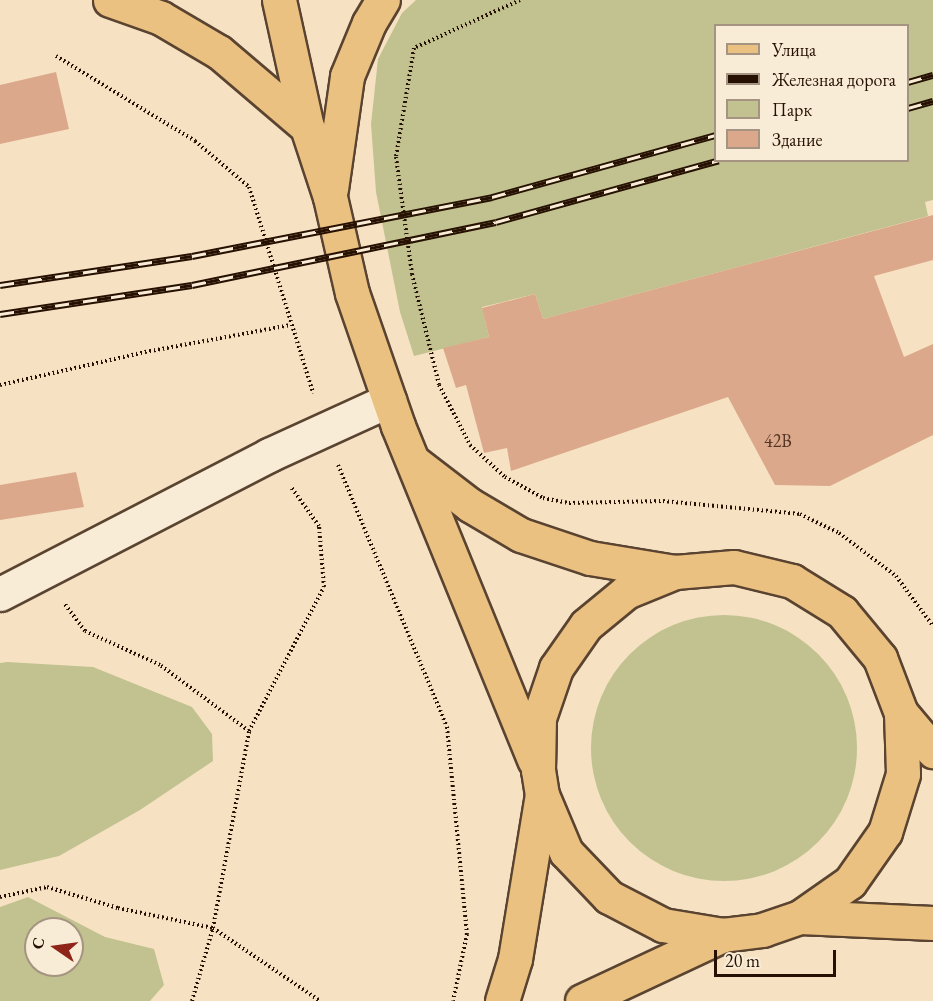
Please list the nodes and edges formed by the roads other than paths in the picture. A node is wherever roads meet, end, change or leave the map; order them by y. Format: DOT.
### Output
graph roads {
  1 [pos="110,0"];
  2 [pos="279,0"];
  3 [pos="383,0"];
  4 [pos="307,127"];
  5 [pos="330,197"];
  6 [pos="388,400"];
  7 [pos="414,462"];
  8 [pos="675,572"];
  9 [pos="0,594"];
  10 [pos="901,713"];
  11 [pos="933,751"];
  12 [pos="540,783"];
  13 [pos="800,917"];
  14 [pos="933,923"];
  15 [pos="723,935"];
  16 [pos="502,1001"];
  17 [pos="582,1001"];
  1 -- 4 [label="main road"];
  2 -- 4 [label="main road"];
  3 -- 5 [label="main road"];
  4 -- 5 [label="main road"];
  5 -- 6 [label="main road"];
  6 -- 7 [label="main road"];
  6 -- 9 [label="lane"];
  7 -- 8 [label="main road"];
  7 -- 12 [label="main road"];
  8 -- 10 [label="main road"];
  8 -- 12 [label="main road"];
  10 -- 11 [label="main road"];
  10 -- 13 [label="main road"];
  12 -- 15 [label="main road"];
  12 -- 16 [label="main road"];
  13 -- 14 [label="main road"];
  13 -- 15 [label="main road"];
  15 -- 17 [label="main road"];
}
